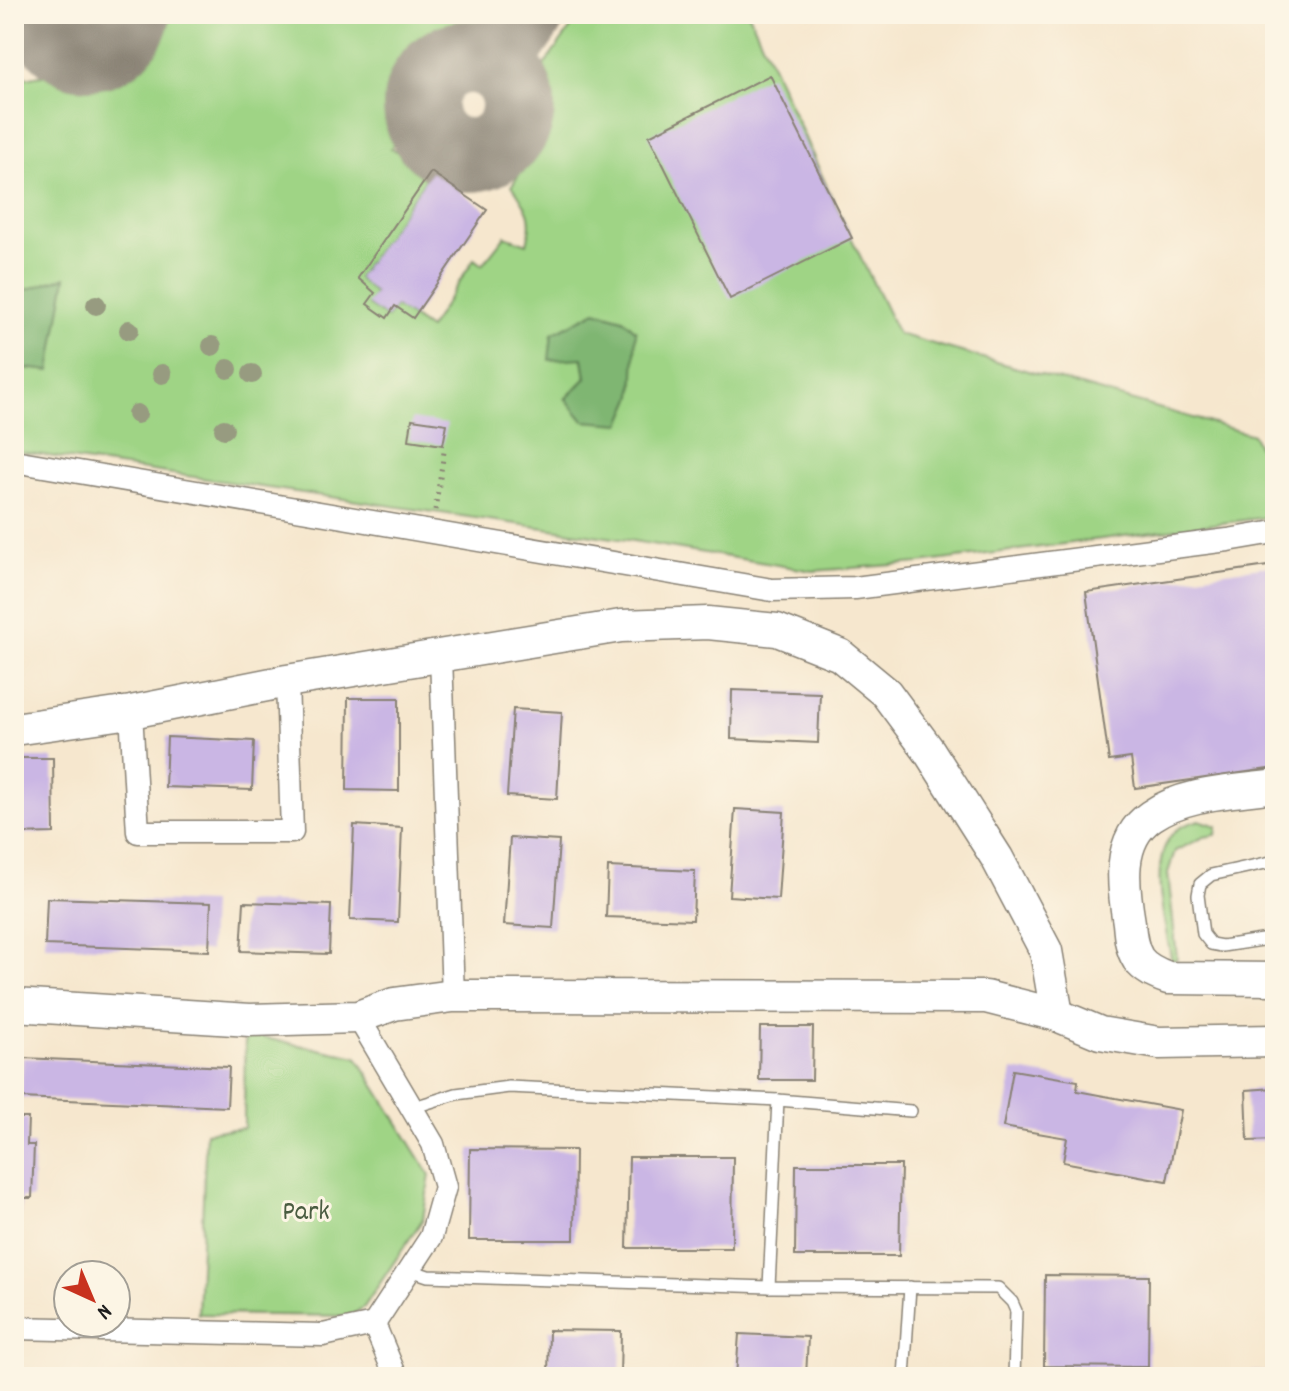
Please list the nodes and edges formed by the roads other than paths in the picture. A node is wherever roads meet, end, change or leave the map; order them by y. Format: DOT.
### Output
graph roads {
  1 [pos="14,461"];
  2 [pos="1275,532"];
  3 [pos="441,656"];
  4 [pos="287,681"];
  5 [pos="131,712"];
  6 [pos="14,729"];
  7 [pos="1275,786"];
  8 [pos="1275,861"];
  9 [pos="1275,938"];
  10 [pos="1275,979"];
  11 [pos="453,996"];
  12 [pos="14,1005"];
  13 [pos="1057,1015"];
  14 [pos="358,1017"];
  15 [pos="1275,1041"];
  16 [pos="778,1100"];
  17 [pos="411,1108"];
  18 [pos="911,1111"];
  19 [pos="410,1270"];
  20 [pos="769,1287"];
  21 [pos="910,1287"];
  22 [pos="374,1324"];
  23 [pos="14,1328"];
  24 [pos="396,1377"];
  25 [pos="904,1377"];
  26 [pos="1014,1377"];
  1 -- 2 [label="street"];
  3 -- 4 [label="street"];
  3 -- 11 [label="street"];
  3 -- 13 [label="street"];
  4 -- 5 [label="street"];
  4 -- 5 [label="street"];
  5 -- 6 [label="street"];
  7 -- 10 [label="street"];
  8 -- 9 [label="lane"];
  11 -- 13 [label="street"];
  11 -- 14 [label="street"];
  12 -- 14 [label="street"];
  13 -- 15 [label="street"];
  14 -- 17 [label="street"];
  16 -- 17 [label="lane"];
  16 -- 18 [label="lane"];
  16 -- 20 [label="lane"];
  17 -- 19 [label="street"];
  19 -- 20 [label="lane"];
  19 -- 22 [label="street"];
  20 -- 21 [label="lane"];
  21 -- 25 [label="lane"];
  21 -- 26 [label="lane"];
  22 -- 23 [label="street"];
  22 -- 24 [label="street"];
}
